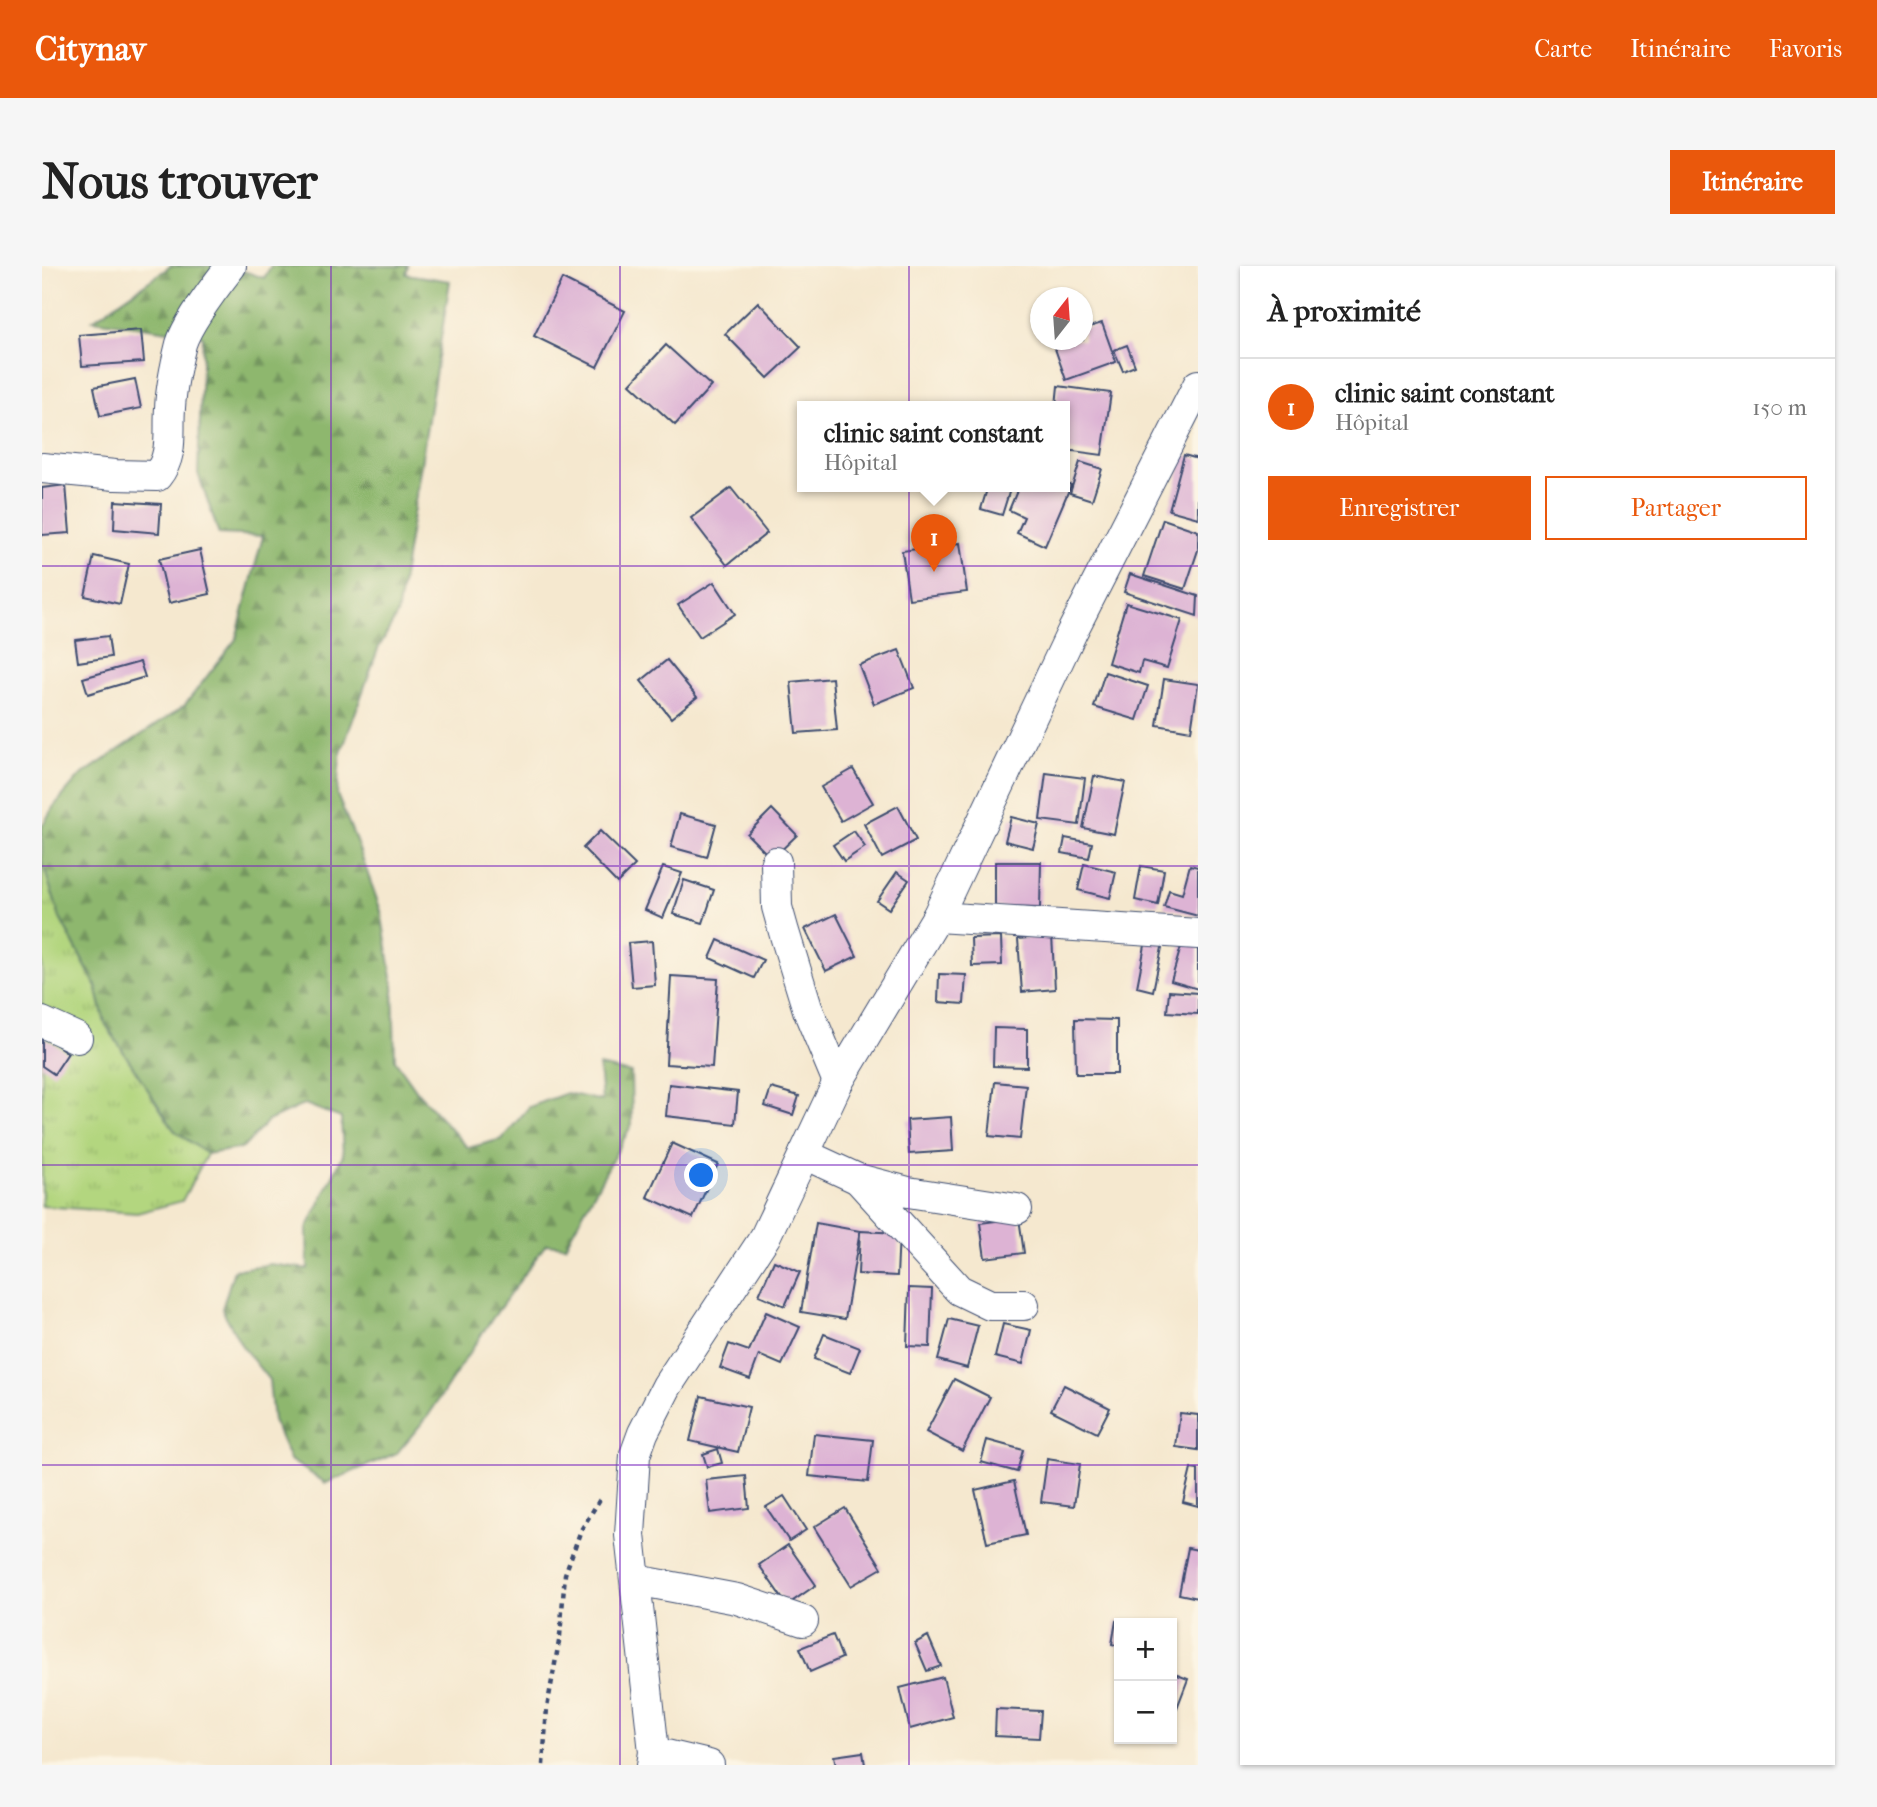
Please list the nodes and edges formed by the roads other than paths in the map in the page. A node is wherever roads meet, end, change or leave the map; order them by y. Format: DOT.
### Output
graph roads {
  1 [pos="231,266"];
  2 [pos="1198,385"];
  3 [pos="42,468"];
  4 [pos="776,862"];
  5 [pos="937,917"];
  6 [pos="1198,934"];
  7 [pos="42,1022"];
  8 [pos="77,1038"];
  9 [pos="838,1082"];
  10 [pos="804,1154"];
  11 [pos="858,1179"];
  12 [pos="1017,1209"];
  13 [pos="1024,1305"];
  14 [pos="636,1580"];
  15 [pos="803,1621"];
  16 [pos="653,1758"];
  17 [pos="709,1765"];
  1 -- 3 [label="street"];
  2 -- 5 [label="street"];
  4 -- 9 [label="street"];
  5 -- 6 [label="street"];
  5 -- 9 [label="street"];
  7 -- 8 [label="street"];
  9 -- 10 [label="street"];
  10 -- 11 [label="street"];
  10 -- 14 [label="street"];
  11 -- 12 [label="street"];
  11 -- 13 [label="street"];
  14 -- 15 [label="street"];
  14 -- 16 [label="street"];
  16 -- 17 [label="street"];
}
